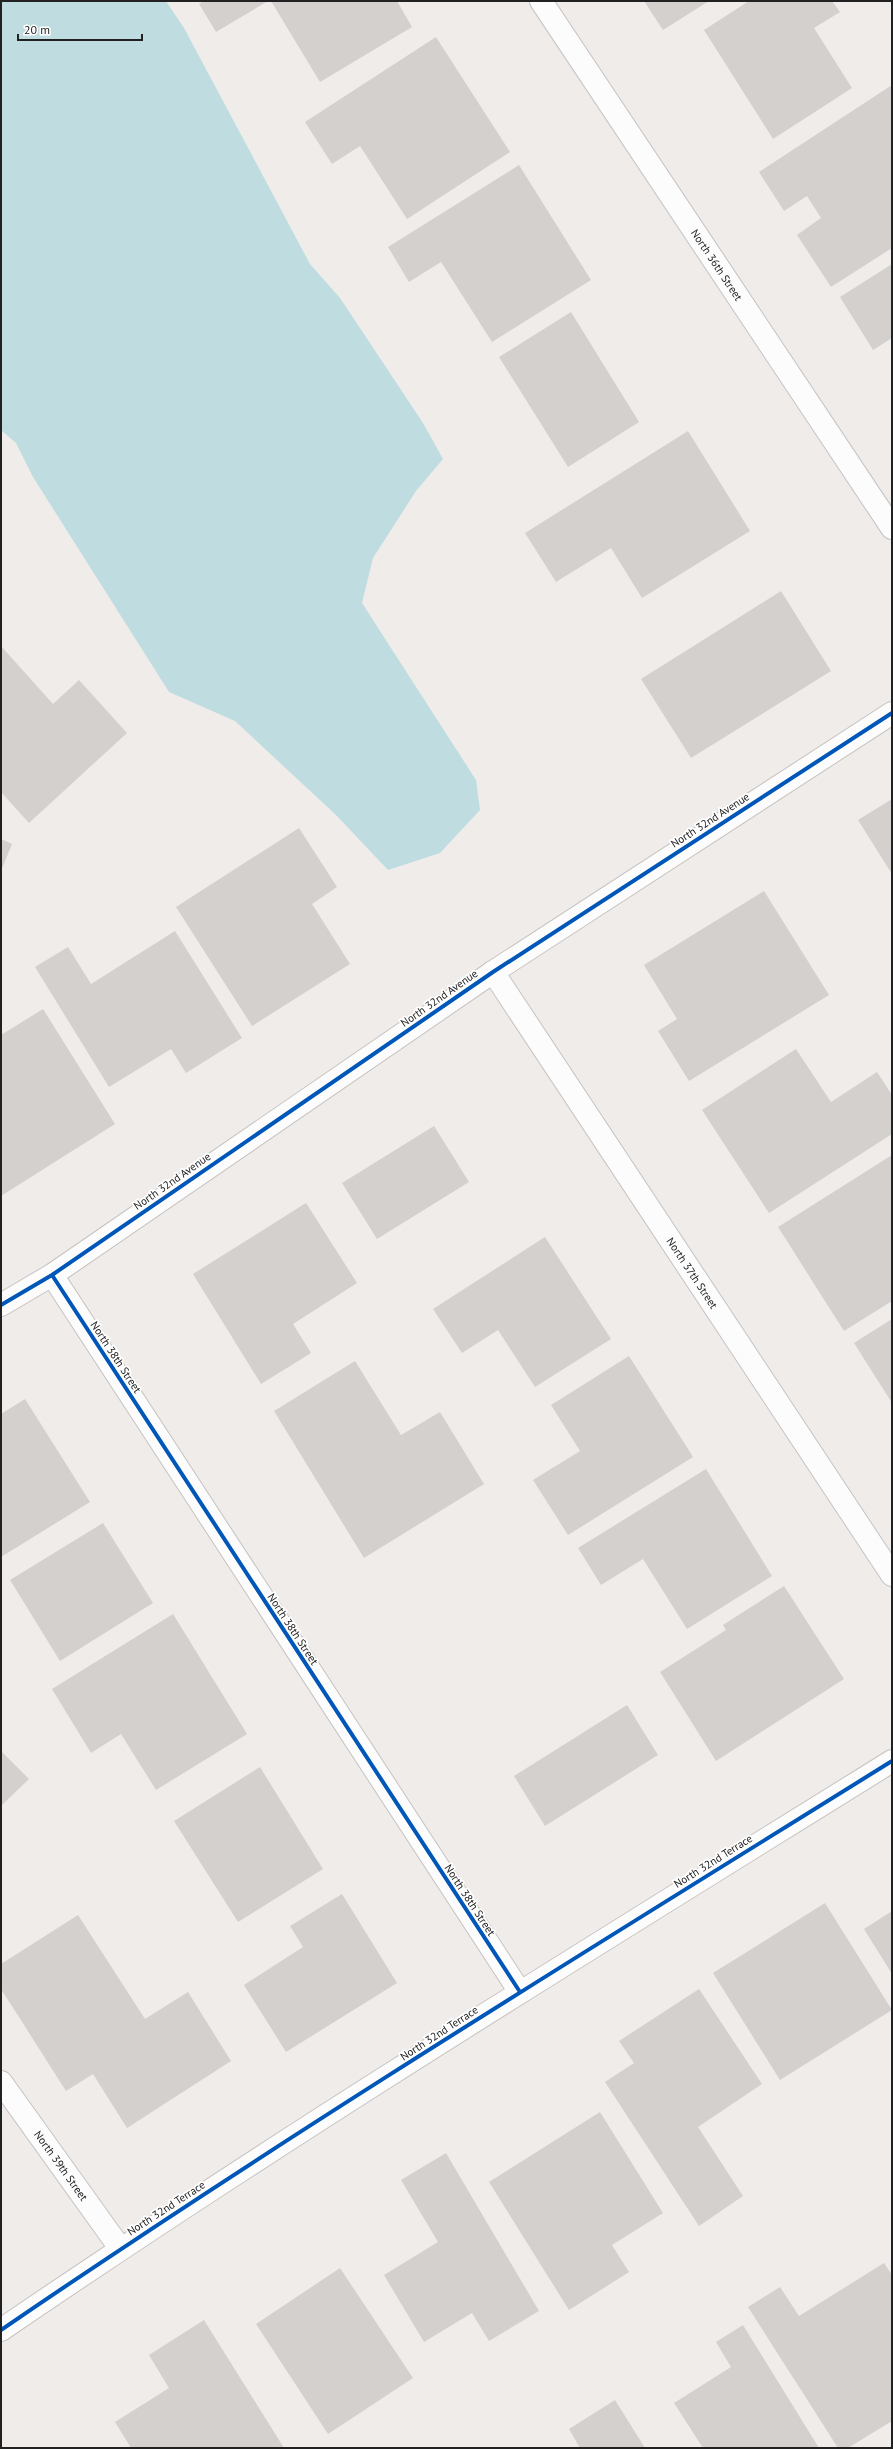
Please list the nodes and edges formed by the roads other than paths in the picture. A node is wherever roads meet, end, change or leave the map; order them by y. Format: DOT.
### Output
graph roads {
  1 [pos="541,1"];
  2 [pos="892,528"];
  3 [pos="892,712"];
  4 [pos="493,972"];
  5 [pos="52,1275"];
  6 [pos="1,1305"];
  7 [pos="892,1575"];
  8 [pos="892,1761"];
  9 [pos="520,1992"];
  10 [pos="1,2082"];
  11 [pos="120,2248"];
  12 [pos="1,2330"];
  1 -- 2 [label="street, North 36th Street"];
  3 -- 4 [label="street, North 32nd Avenue"];
  4 -- 5 [label="street, North 32nd Avenue"];
  4 -- 7 [label="street, North 37th Street"];
  5 -- 6 [label="street, North 32nd Avenue"];
  5 -- 9 [label="street, North 38th Street"];
  8 -- 9 [label="street, North 32nd Terrace"];
  9 -- 11 [label="street, North 32nd Terrace"];
  10 -- 11 [label="street, North 39th Street"];
  11 -- 12 [label="street, North 32nd Terrace"];
}
